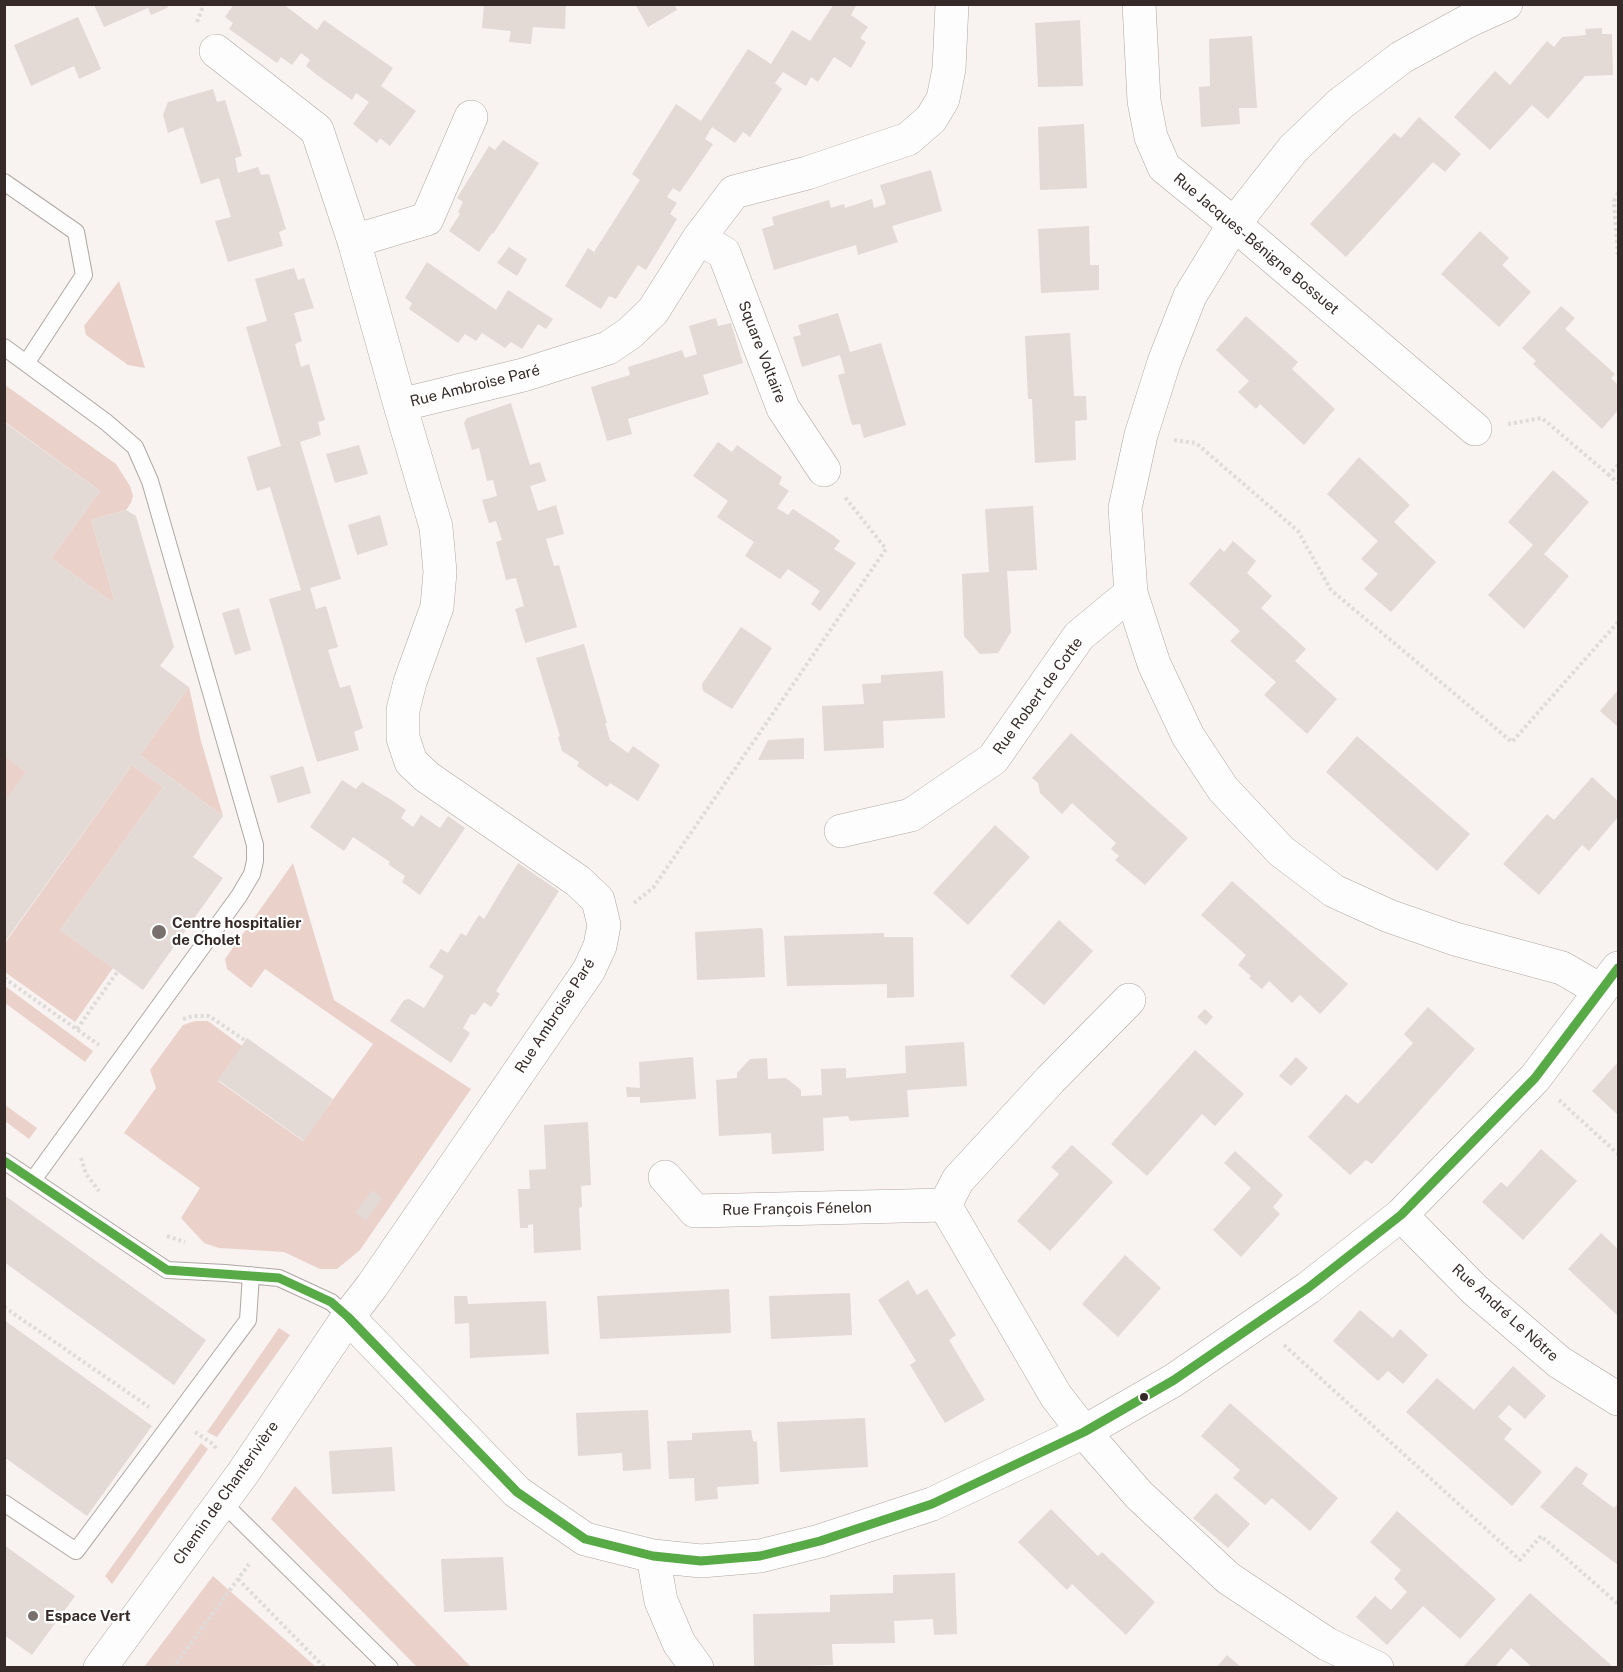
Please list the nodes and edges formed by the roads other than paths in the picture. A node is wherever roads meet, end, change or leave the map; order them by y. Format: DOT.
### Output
graph roads {
  1 [pos="952,4"];
  2 [pos="1140,4"];
  3 [pos="1506,4"];
  4 [pos="1468,13"];
  5 [pos="216,51"];
  6 [pos="471,117"];
  7 [pos="4,182"];
  8 [pos="1234,224"];
  9 [pos="699,238"];
  10 [pos="354,241"];
  11 [pos="4,347"];
  12 [pos="27,362"];
  13 [pos="400,405"];
  14 [pos="1475,429"];
  15 [pos="824,470"];
  16 [pos="1131,593"];
  17 [pos="841,831"];
  18 [pos="1610,979"];
  19 [pos="1129,1000"];
  20 [pos="4,1161"];
  21 [pos="664,1177"];
  22 [pos="33,1180"];
  23 [pos="945,1205"];
  24 [pos="1401,1215"];
  25 [pos="251,1275"];
  26 [pos="348,1317"];
  27 [pos="1618,1399"];
  28 [pos="1084,1432"];
  29 [pos="222,1502"];
  30 [pos="4,1503"];
  31 [pos="653,1556"];
  32 [pos="100,1668"];
  33 [pos="390,1668"];
  34 [pos="698,1668"];
  35 [pos="1377,1668"];
  1 -- 9 [label="street, Rue Ambroise Paré"];
  2 -- 8 [label="street, Rue Jacques-Bénigne Bossuet"];
  3 -- 4 [label="street"];
  4 -- 8 [label="street"];
  5 -- 10 [label="street"];
  6 -- 10 [label="street"];
  7 -- 12 [label="lane"];
  8 -- 14 [label="street, Rue Jacques-Bénigne Bossuet"];
  8 -- 16 [label="street"];
  9 -- 13 [label="street, Rue Ambroise Paré"];
  9 -- 15 [label="street, Square Voltaire"];
  10 -- 13 [label="street"];
  11 -- 12 [label="lane"];
  12 -- 22 [label="lane"];
  13 -- 26 [label="street, Rue Ambroise Paré"];
  16 -- 17 [label="street, Rue Robert de Cotte"];
  16 -- 18 [label="street"];
  18 -- 24 [label="street"];
  19 -- 23 [label="street"];
  20 -- 22 [label="lane"];
  21 -- 23 [label="street, Rue François Fénelon"];
  22 -- 25 [label="lane"];
  23 -- 28 [label="street"];
  24 -- 27 [label="street, Rue André Le Nôtre"];
  24 -- 28 [label="street"];
  25 -- 26 [label="lane"];
  25 -- 30 [label="lane"];
  26 -- 29 [label="street, Chemin de Chanterivière"];
  26 -- 31 [label="street"];
  28 -- 31 [label="street"];
  28 -- 35 [label="street"];
  29 -- 32 [label="street, Chemin de Chanterivière"];
  29 -- 33 [label="lane"];
  31 -- 34 [label="street"];
}
